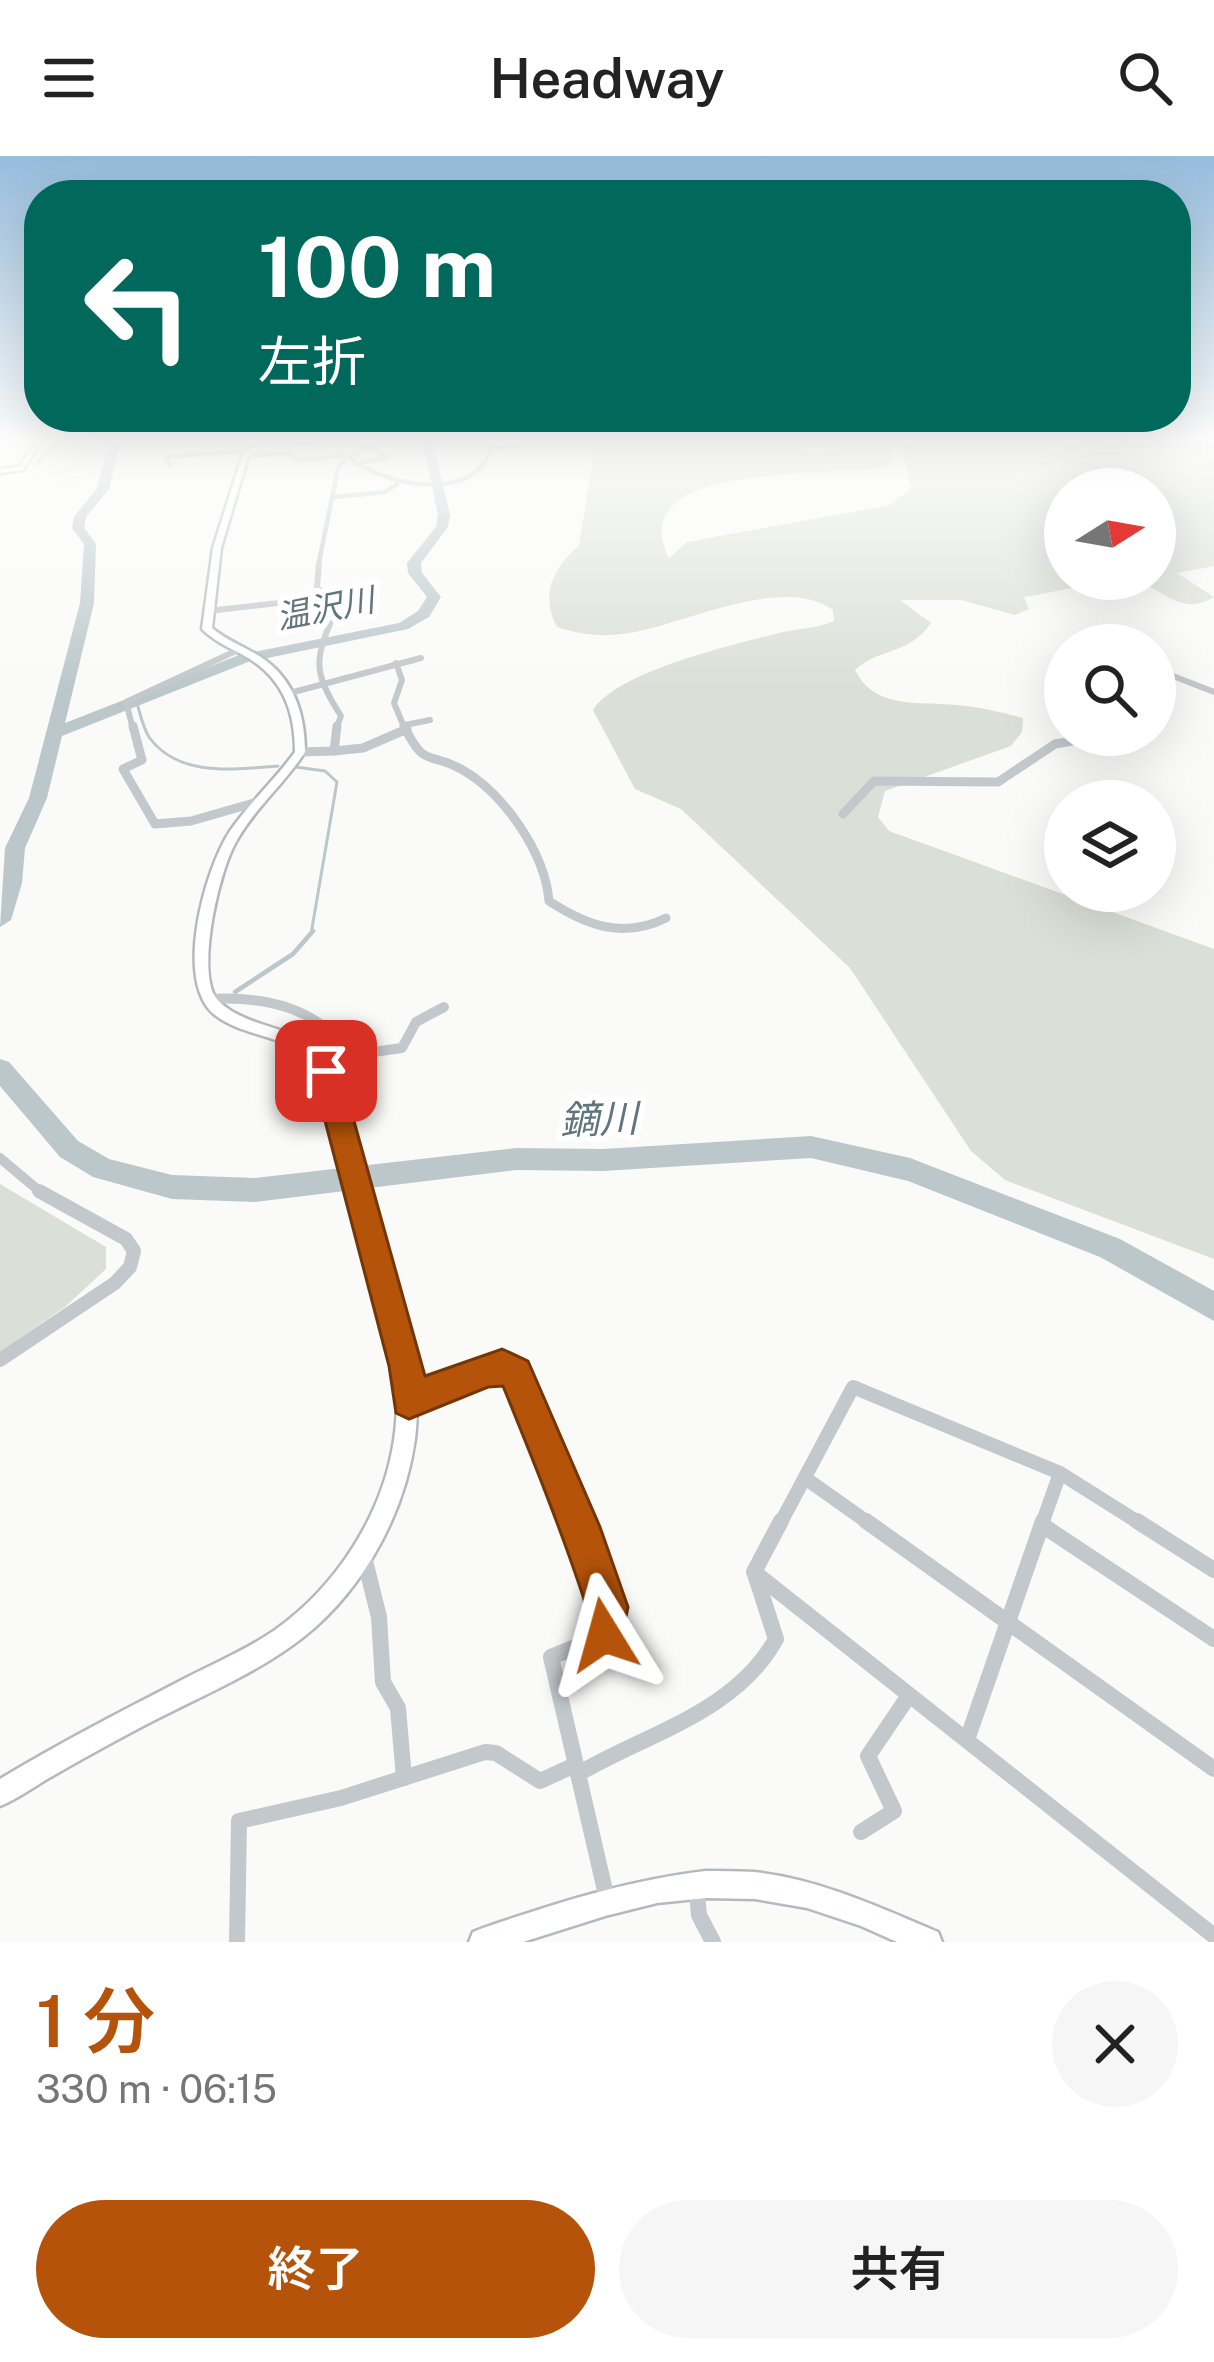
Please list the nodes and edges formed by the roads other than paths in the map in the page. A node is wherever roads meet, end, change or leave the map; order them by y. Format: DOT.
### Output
graph roads {
  1 [pos="225,521"];
  2 [pos="329,521"];
  3 [pos="323,598"];
  4 [pos="208,611"];
  5 [pos="245,652"];
  6 [pos="422,658"];
  7 [pos="396,663"];
  8 [pos="1176,677"];
  9 [pos="322,686"];
  10 [pos="1214,692"];
  11 [pos="290,693"];
  12 [pos="430,720"];
  13 [pos="406,727"];
  14 [pos="1044,749"];
  15 [pos="334,751"];
  16 [pos="300,752"];
  17 [pos="261,801"];
  18 [pos="843,814"];
  19 [pos="666,918"];
  20 [pos="209,999"];
  21 [pos="444,1007"];
  22 [pos="0,1158"];
  23 [pos="0,1360"];
  24 [pos="409,1401"];
  25 [pos="1060,1473"];
  26 [pos="805,1478"];
  27 [pos="1042,1525"];
  28 [pos="363,1553"];
  29 [pos="1214,1570"];
  30 [pos="754,1572"];
  31 [pos="1011,1625"];
  32 [pos="1214,1639"];
  33 [pos="908,1696"];
  34 [pos="967,1740"];
  35 [pos="1214,1768"];
  36 [pos="577,1769"];
  37 [pos="404,1778"];
  38 [pos="0,1793"];
  39 [pos="861,1832"];
  40 [pos="695,1882"];
  41 [pos="608,1899"];
  42 [pos="1214,1936"];
  43 [pos="237,1942"];
  44 [pos="483,1942"];
  45 [pos="713,1942"];
  46 [pos="928,1942"];
  1 -- 4 [label="street"];
  2 -- 3 [label="street"];
  3 -- 4 [label="street"];
  3 -- 9 [label="street"];
  4 -- 5 [label="street"];
  5 -- 11 [label="street"];
  5 -- 17 [label="street"];
  6 -- 7 [label="street"];
  7 -- 9 [label="street"];
  7 -- 13 [label="street"];
  8 -- 10 [label="street"];
  9 -- 11 [label="street"];
  9 -- 15 [label="street"];
  11 -- 16 [label="street"];
  12 -- 13 [label="street"];
  13 -- 15 [label="street"];
  13 -- 19 [label="street"];
  14 -- 18 [label="street"];
  15 -- 16 [label="street"];
  16 -- 17 [label="street"];
  17 -- 20 [label="street"];
  20 -- 21 [label="street"];
  20 -- 24 [label="street"];
  22 -- 23 [label="street"];
  24 -- 28 [label="street"];
  24 -- 36 [label="street"];
  25 -- 26 [label="street"];
  25 -- 27 [label="street"];
  25 -- 29 [label="street"];
  26 -- 30 [label="street"];
  26 -- 31 [label="street"];
  27 -- 31 [label="street"];
  27 -- 32 [label="street"];
  28 -- 37 [label="street"];
  28 -- 38 [label="street"];
  30 -- 33 [label="street"];
  30 -- 36 [label="street"];
  31 -- 34 [label="street"];
  31 -- 35 [label="street"];
  33 -- 34 [label="street"];
  33 -- 39 [label="street"];
  34 -- 42 [label="street"];
  36 -- 37 [label="street"];
  36 -- 41 [label="street"];
  37 -- 43 [label="street"];
  40 -- 41 [label="street"];
  40 -- 45 [label="street"];
  40 -- 46 [label="street"];
  41 -- 44 [label="street"];
}
